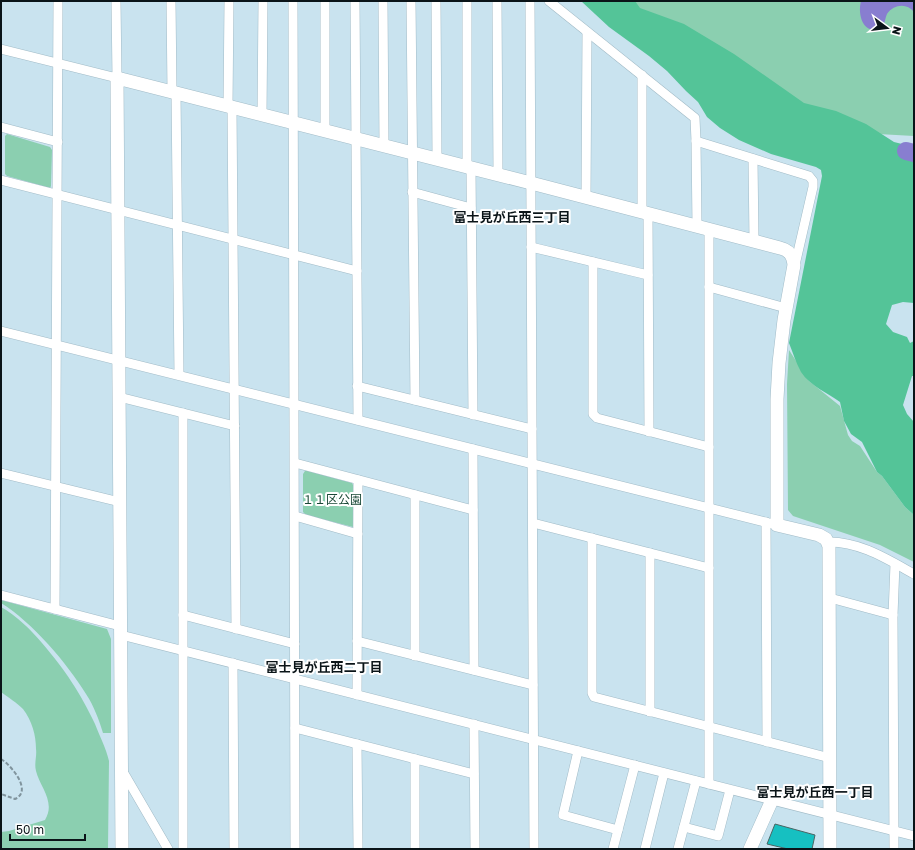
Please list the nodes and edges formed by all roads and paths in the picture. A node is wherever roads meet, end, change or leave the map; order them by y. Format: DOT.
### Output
graph roads {
  1 [pos="58,1"];
  2 [pos="116,1"];
  3 [pos="171,1"];
  4 [pos="229,1"];
  5 [pos="262,1"];
  6 [pos="293,1"];
  7 [pos="325,1"];
  8 [pos="355,1"];
  9 [pos="383,1"];
  10 [pos="411,1"];
  11 [pos="436,1"];
  12 [pos="467,1"];
  13 [pos="498,1"];
  14 [pos="530,1"];
  15 [pos="549,1"];
  16 [pos="587,32"];
  17 [pos="1,49"];
  18 [pos="58,63"];
  19 [pos="642,75"];
  20 [pos="117,78"];
  21 [pos="174,92"];
  22 [pos="230,107"];
  23 [pos="262,115"];
  24 [pos="294,123"];
  25 [pos="1,127"];
  26 [pos="325,131"];
  27 [pos="356,139"];
  28 [pos="696,141"];
  29 [pos="58,142"];
  30 [pos="384,146"];
  31 [pos="412,153"];
  32 [pos="437,159"];
  33 [pos="753,159"];
  34 [pos="469,168"];
  35 [pos="498,175"];
  36 [pos="1,180"];
  37 [pos="531,183"];
  38 [pos="412,192"];
  39 [pos="57,194"];
  40 [pos="586,197"];
  41 [pos="471,208"];
  42 [pos="118,210"];
  43 [pos="645,212"];
  44 [pos="177,225"];
  45 [pos="696,226"];
  46 [pos="709,229"];
  47 [pos="233,240"];
  48 [pos="754,241"];
  49 [pos="532,247"];
  50 [pos="294,255"];
  51 [pos="593,262"];
  52 [pos="794,267"];
  53 [pos="357,271"];
  54 [pos="648,275"];
  55 [pos="709,287"];
  56 [pos="786,308"];
  57 [pos="1,330"];
  58 [pos="57,344"];
  59 [pos="119,360"];
  60 [pos="179,375"];
  61 [pos="358,386"];
  62 [pos="234,389"];
  63 [pos="119,397"];
  64 [pos="415,400"];
  65 [pos="295,404"];
  66 [pos="183,413"];
  67 [pos="473,415"];
  68 [pos="358,420"];
  69 [pos="235,426"];
  70 [pos="532,429"];
  71 [pos="649,432"];
  72 [pos="709,447"];
  73 [pos="473,449"];
  74 [pos="295,463"];
  75 [pos="532,464"];
  76 [pos="1,473"];
  77 [pos="358,480"];
  78 [pos="56,486"];
  79 [pos="415,495"];
  80 [pos="120,502"];
  81 [pos="709,508"];
  82 [pos="473,510"];
  83 [pos="295,516"];
  84 [pos="533,523"];
  85 [pos="771,523"];
  86 [pos="358,534"];
  87 [pos="592,538"];
  88 [pos="827,542"];
  89 [pos="650,552"];
  90 [pos="895,564"];
  91 [pos="709,568"];
  92 [pos="914,574"];
  93 [pos="1,595"];
  94 [pos="830,598"];
  95 [pos="55,609"];
  96 [pos="183,615"];
  97 [pos="893,615"];
  98 [pos="236,629"];
  99 [pos="120,630"];
  100 [pos="357,642"];
  101 [pos="295,644"];
  102 [pos="183,651"];
  103 [pos="415,656"];
  104 [pos="233,663"];
  105 [pos="474,670"];
  106 [pos="295,679"];
  107 [pos="533,685"];
  108 [pos="357,695"];
  109 [pos="650,712"];
  110 [pos="474,724"];
  111 [pos="709,727"];
  112 [pos="295,728"];
  113 [pos="534,740"];
  114 [pos="767,742"];
  115 [pos="357,744"];
  116 [pos="578,751"];
  117 [pos="830,758"];
  118 [pos="1,759"];
  119 [pos="415,759"];
  120 [pos="634,765"];
  121 [pos="121,769"];
  122 [pos="664,773"];
  123 [pos="474,774"];
  124 [pos="696,781"];
  125 [pos="709,784"];
  126 [pos="730,790"];
  127 [pos="1,794"];
  128 [pos="772,800"];
  129 [pos="830,815"];
  130 [pos="684,827"];
  131 [pos="618,830"];
  132 [pos="894,831"];
  133 [pos="914,836"];
  134 [pos="122,849"];
  135 [pos="168,849"];
  136 [pos="183,849"];
  137 [pos="234,849"];
  138 [pos="295,849"];
  139 [pos="358,849"];
  140 [pos="415,849"];
  141 [pos="475,849"];
  142 [pos="534,849"];
  143 [pos="614,849"];
  144 [pos="645,849"];
  145 [pos="678,849"];
  146 [pos="750,849"];
  147 [pos="830,849"];
  148 [pos="894,849"];
  1 -- 18 [label="street"];
  2 -- 20 [label="street"];
  3 -- 21 [label="street"];
  4 -- 22 [label="street"];
  5 -- 23 [label="street"];
  6 -- 24 [label="street"];
  7 -- 26 [label="street"];
  8 -- 27 [label="street"];
  9 -- 30 [label="street"];
  10 -- 31 [label="street"];
  11 -- 32 [label="street"];
  12 -- 34 [label="street"];
  13 -- 35 [label="street"];
  14 -- 37 [label="street"];
  15 -- 16 [label="street"];
  16 -- 19 [label="street"];
  16 -- 40 [label="street"];
  17 -- 18 [label="street"];
  18 -- 20 [label="street"];
  18 -- 29 [label="street"];
  19 -- 28 [label="street"];
  19 -- 43 [label="street"];
  20 -- 21 [label="street"];
  20 -- 42 [label="street"];
  21 -- 22 [label="street"];
  21 -- 44 [label="street"];
  22 -- 23 [label="street"];
  22 -- 47 [label="street"];
  23 -- 24 [label="street"];
  24 -- 26 [label="street"];
  24 -- 50 [label="street"];
  25 -- 29 [label="street"];
  26 -- 27 [label="street"];
  27 -- 30 [label="street"];
  27 -- 53 [label="street"];
  28 -- 33 [label="street"];
  28 -- 45 [label="street"];
  29 -- 39 [label="street"];
  30 -- 31 [label="street"];
  31 -- 32 [label="street"];
  31 -- 38 [label="street"];
  32 -- 34 [label="street"];
  33 -- 48 [label="street"];
  33 -- 52 [label="street"];
  34 -- 35 [label="street"];
  34 -- 41 [label="street"];
  35 -- 37 [label="street"];
  36 -- 39 [label="street"];
  37 -- 40 [label="street"];
  37 -- 49 [label="street"];
  38 -- 41 [label="street"];
  38 -- 64 [label="street"];
  39 -- 42 [label="street"];
  39 -- 58 [label="street"];
  40 -- 43 [label="street"];
  41 -- 67 [label="street"];
  42 -- 44 [label="street"];
  42 -- 59 [label="street"];
  43 -- 45 [label="street"];
  43 -- 54 [label="street"];
  44 -- 47 [label="street"];
  44 -- 60 [label="street"];
  45 -- 46 [label="street"];
  46 -- 48 [label="street"];
  46 -- 55 [label="street"];
  47 -- 50 [label="street"];
  47 -- 62 [label="street"];
  48 -- 52 [label="street"];
  49 -- 51 [label="street"];
  49 -- 70 [label="street"];
  50 -- 53 [label="street"];
  50 -- 65 [label="street"];
  51 -- 54 [label="street"];
  51 -- 71 [label="street"];
  52 -- 56 [label="street"];
  53 -- 61 [label="street"];
  54 -- 71 [label="street"];
  55 -- 56 [label="street"];
  55 -- 72 [label="street"];
  56 -- 85 [label="street"];
  57 -- 58 [label="street"];
  58 -- 59 [label="street"];
  58 -- 78 [label="street"];
  59 -- 60 [label="street"];
  59 -- 63 [label="street"];
  60 -- 62 [label="street"];
  61 -- 64 [label="street"];
  61 -- 68 [label="street"];
  62 -- 65 [label="street"];
  62 -- 69 [label="street"];
  63 -- 66 [label="street"];
  63 -- 80 [label="street"];
  64 -- 67 [label="street"];
  65 -- 68 [label="street"];
  65 -- 74 [label="street"];
  66 -- 69 [label="street"];
  66 -- 96 [label="street"];
  67 -- 70 [label="street"];
  68 -- 73 [label="street"];
  69 -- 98 [label="street"];
  70 -- 75 [label="street"];
  71 -- 72 [label="street"];
  72 -- 81 [label="street"];
  73 -- 75 [label="street"];
  73 -- 82 [label="street"];
  74 -- 77 [label="street"];
  74 -- 83 [label="street"];
  75 -- 81 [label="street"];
  75 -- 84 [label="street"];
  76 -- 78 [label="street"];
  77 -- 79 [label="street"];
  77 -- 86 [label="street"];
  78 -- 80 [label="street"];
  78 -- 95 [label="street"];
  79 -- 82 [label="street"];
  79 -- 103 [label="street"];
  80 -- 99 [label="street"];
  81 -- 85 [label="street"];
  81 -- 91 [label="street"];
  82 -- 105 [label="street"];
  83 -- 86 [label="street"];
  83 -- 101 [label="street"];
  84 -- 87 [label="street"];
  84 -- 107 [label="street"];
  85 -- 88 [label="street"];
  85 -- 114 [label="street"];
  86 -- 100 [label="street"];
  87 -- 89 [label="street"];
  87 -- 109 [label="street"];
  88 -- 90 [label="street"];
  88 -- 94 [label="street"];
  89 -- 91 [label="street"];
  89 -- 109 [label="street"];
  90 -- 92 [label="street"];
  90 -- 97 [label="street"];
  91 -- 111 [label="street"];
  93 -- 95 [label="street"];
  94 -- 97 [label="street"];
  94 -- 117 [label="street"];
  95 -- 99 [label="street"];
  96 -- 98 [label="street"];
  96 -- 102 [label="street"];
  97 -- 132 [label="street"];
  98 -- 101 [label="street"];
  99 -- 102 [label="street"];
  99 -- 121 [label="street"];
  100 -- 103 [label="street"];
  100 -- 108 [label="street"];
  101 -- 106 [label="street"];
  102 -- 104 [label="street"];
  102 -- 136 [label="street"];
  103 -- 105 [label="street"];
  104 -- 106 [label="street"];
  104 -- 137 [label="street"];
  105 -- 107 [label="street"];
  106 -- 108 [label="street"];
  106 -- 112 [label="street"];
  107 -- 113 [label="street"];
  108 -- 110 [label="street"];
  109 -- 111 [label="street"];
  110 -- 113 [label="street"];
  110 -- 123 [label="street"];
  111 -- 114 [label="street"];
  111 -- 125 [label="street"];
  112 -- 115 [label="street"];
  112 -- 138 [label="street"];
  113 -- 116 [label="street"];
  113 -- 142 [label="street"];
  114 -- 117 [label="street"];
  115 -- 119 [label="street"];
  115 -- 139 [label="street"];
  116 -- 120 [label="street"];
  116 -- 131 [label="street"];
  117 -- 129 [label="street"];
  118 -- 127 [label="path"];
  119 -- 123 [label="street"];
  119 -- 140 [label="street"];
  120 -- 122 [label="street"];
  120 -- 131 [label="street"];
  121 -- 134 [label="street"];
  121 -- 135 [label="street"];
  122 -- 124 [label="street"];
  122 -- 144 [label="street"];
  123 -- 141 [label="street"];
  124 -- 125 [label="street"];
  124 -- 130 [label="street"];
  125 -- 126 [label="street"];
  126 -- 128 [label="street"];
  126 -- 130 [label="street"];
  128 -- 129 [label="street"];
  128 -- 146 [label="street"];
  129 -- 132 [label="street"];
  129 -- 147 [label="street"];
  130 -- 145 [label="street"];
  131 -- 143 [label="street"];
  132 -- 133 [label="street"];
  132 -- 148 [label="street"];
}
